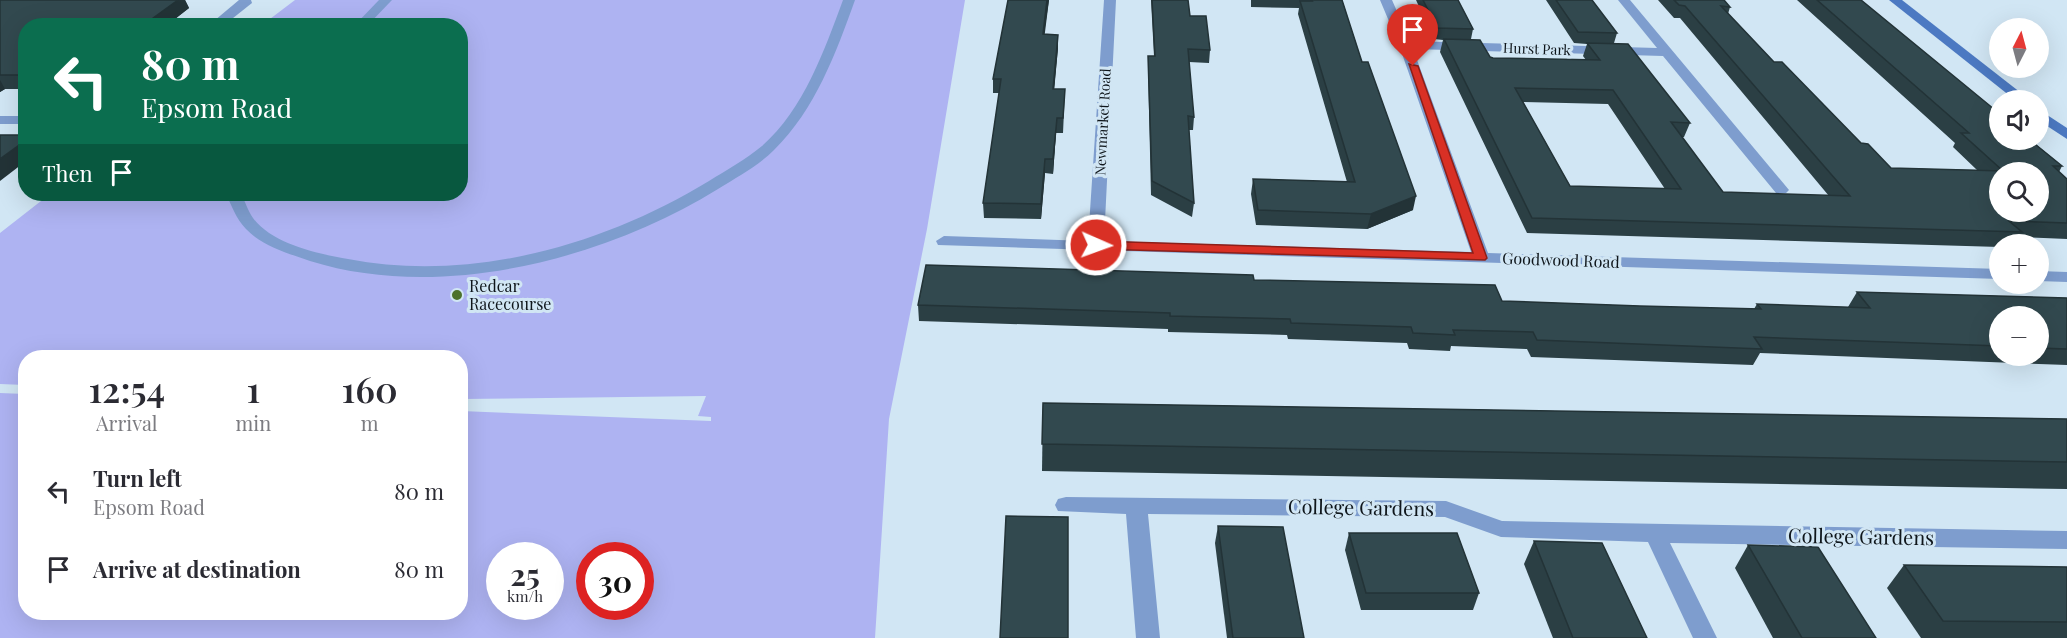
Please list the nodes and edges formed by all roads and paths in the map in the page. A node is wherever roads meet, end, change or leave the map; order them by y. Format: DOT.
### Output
graph roads {
  1 [pos="245,0"];
  2 [pos="386,0"];
  3 [pos="849,0"];
  4 [pos="1110,0"];
  5 [pos="1386,0"];
  6 [pos="1624,0"];
  7 [pos="1895,0"];
  8 [pos="225,18"];
  9 [pos="368,18"];
  10 [pos="1405,45"];
  11 [pos="1669,52"];
  12 [pos="2010,90"];
  13 [pos="0,120"];
  14 [pos="18,120"];
  15 [pos="2049,121"];
  16 [pos="2067,135"];
  17 [pos="1780,190"];
  18 [pos="238,201"];
  19 [pos="944,241"];
  20 [pos="1096,245"];
  21 [pos="1481,258"];
  22 [pos="1989,274"];
  23 [pos="2049,276"];
  24 [pos="2067,277"];
  25 [pos="1066,505"];
  26 [pos="1136,506"];
  27 [pos="1655,534"];
  28 [pos="2067,540"];
  29 [pos="1148,638"];
  30 [pos="1705,638"];
  1 -- 8 [label="street"];
  2 -- 9 [label="street"];
  3 -- 18 [label="street"];
  4 -- 20 [label="street, Newmarket Road"];
  5 -- 10 [label="street"];
  6 -- 11 [label="street"];
  7 -- 12 [label="main road"];
  10 -- 11 [label="street, Hurst Park"];
  10 -- 21 [label="street"];
  11 -- 17 [label="street"];
  13 -- 14 [label="street"];
  15 -- 16 [label="main road"];
  19 -- 20 [label="street, Goodwood Road"];
  20 -- 21 [label="street, Goodwood Road"];
  21 -- 22 [label="street, Goodwood Road"];
  23 -- 24 [label="street"];
  25 -- 26 [label="street, College Gardens"];
  26 -- 27 [label="street, College Gardens"];
  26 -- 29 [label="street"];
  27 -- 28 [label="street, College Gardens"];
  27 -- 30 [label="street"];
}
